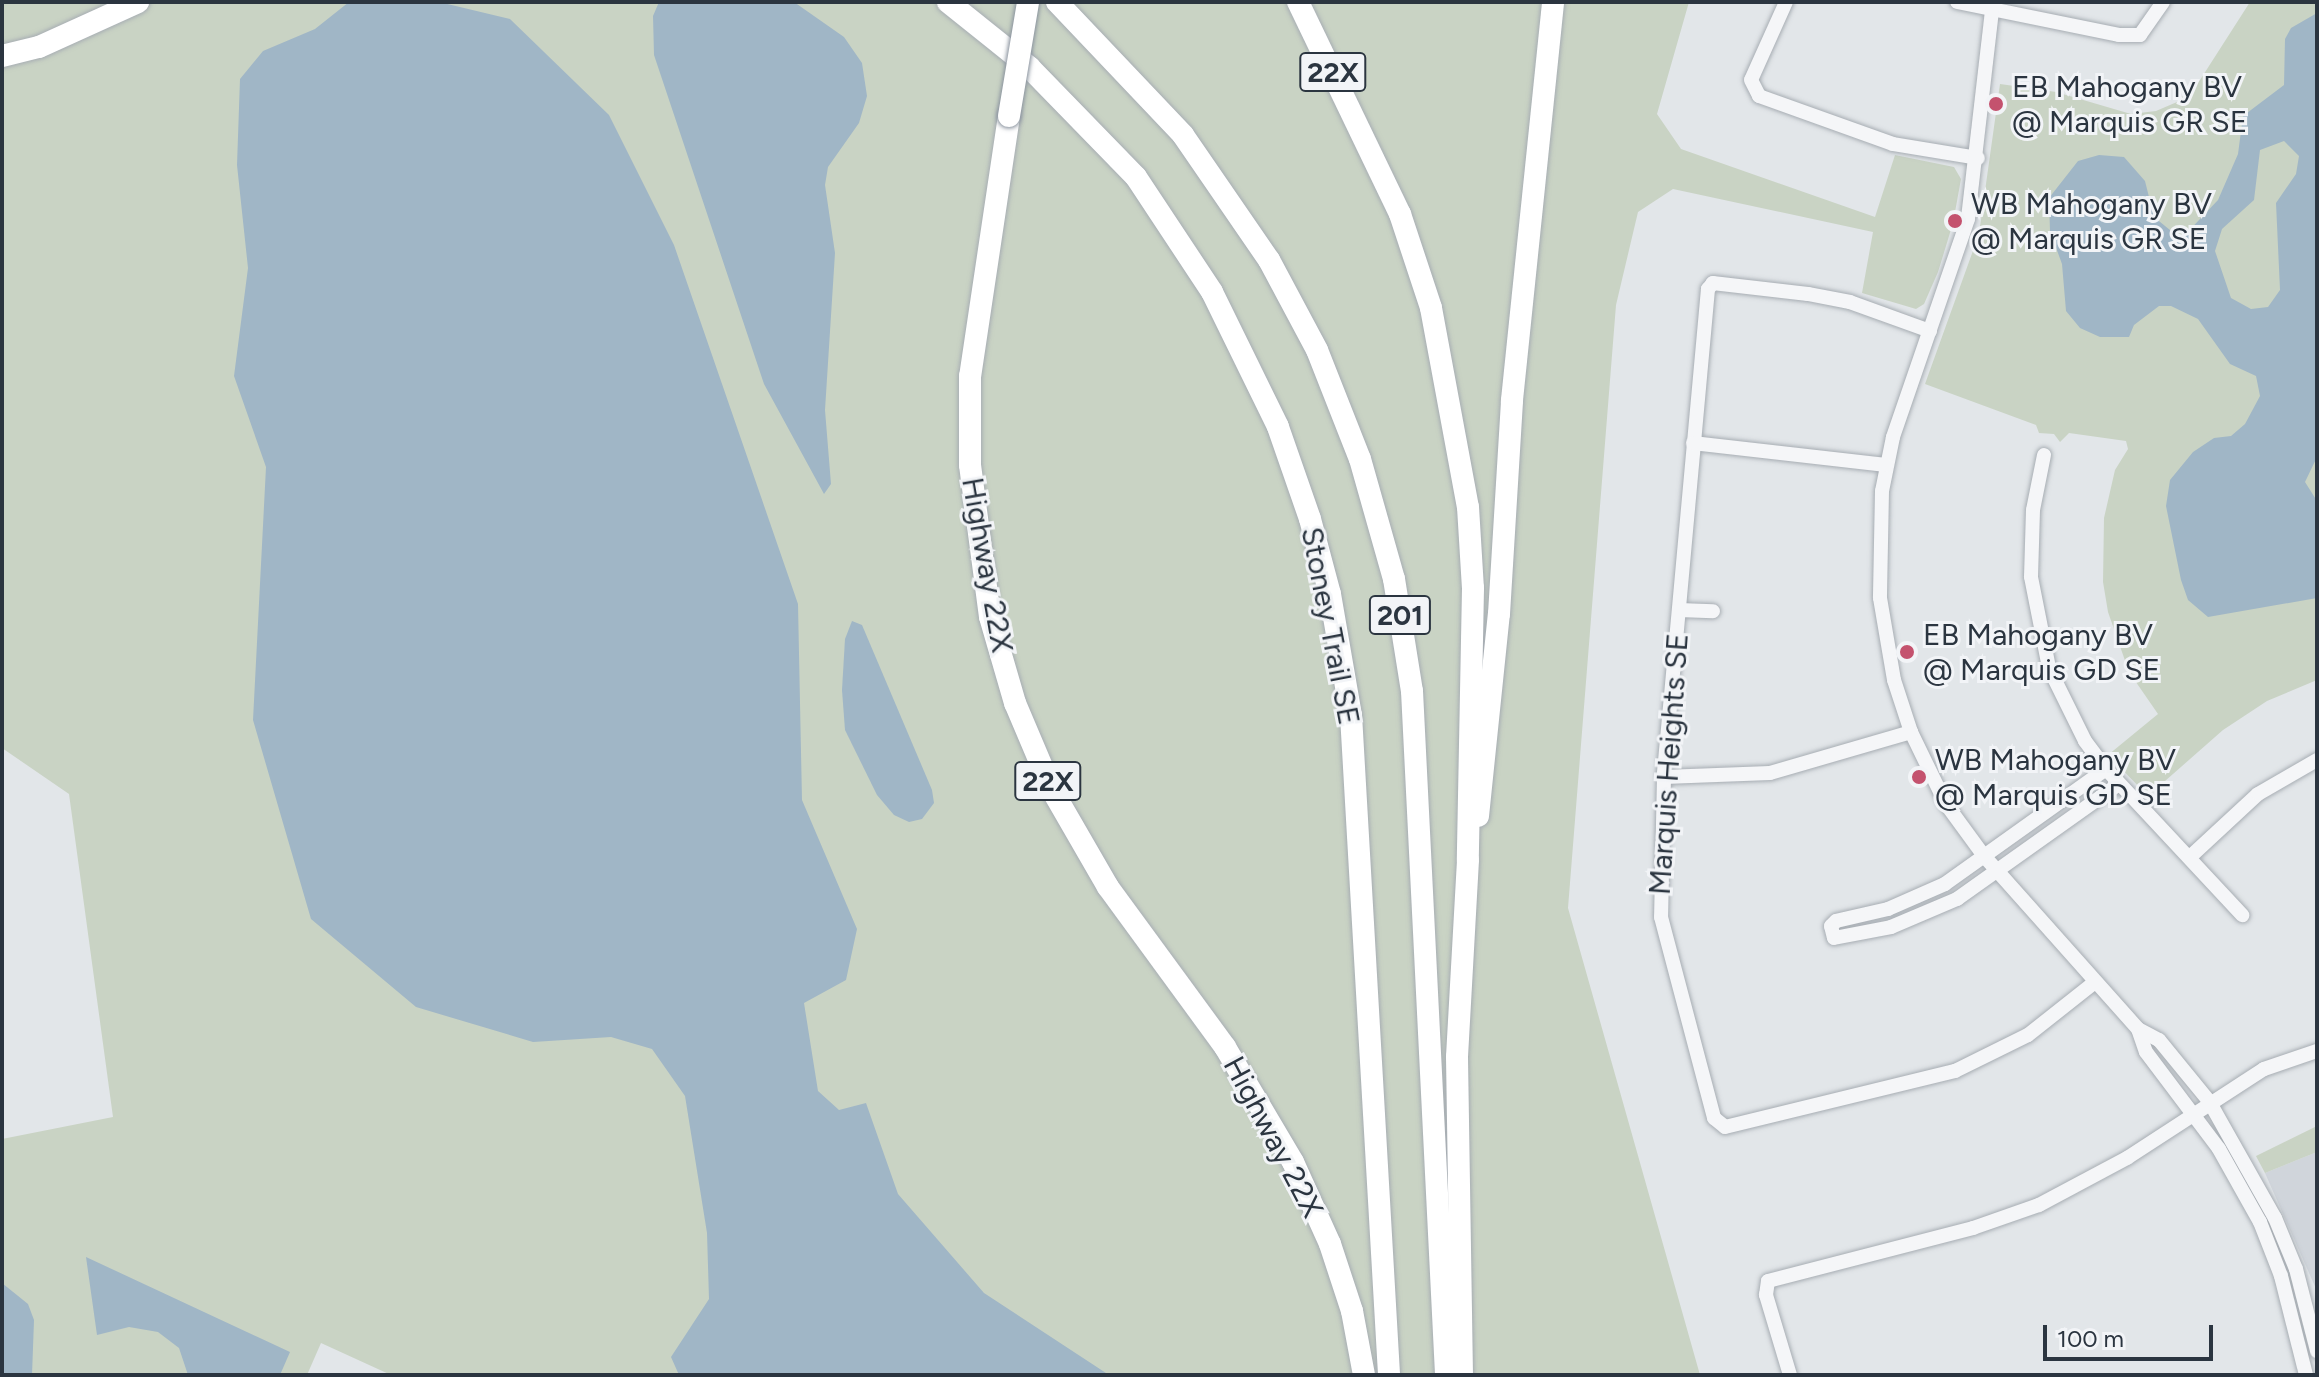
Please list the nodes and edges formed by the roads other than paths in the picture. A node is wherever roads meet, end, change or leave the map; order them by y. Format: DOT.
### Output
graph roads {
  1 [pos="138,2"];
  2 [pos="948,2"];
  3 [pos="1028,2"];
  4 [pos="1057,2"];
  5 [pos="1298,2"];
  6 [pos="1553,2"];
  7 [pos="1786,2"];
  8 [pos="1957,2"];
  9 [pos="2163,2"];
  10 [pos="1993,6"];
  11 [pos="2,56"];
  12 [pos="1978,158"];
  13 [pos="1930,331"];
  14 [pos="1693,443"];
  15 [pos="2044,455"];
  16 [pos="1886,465"];
  17 [pos="1679,610"];
  18 [pos="1713,611"];
  19 [pos="1911,732"];
  20 [pos="2317,760"];
  21 [pos="2106,769"];
  22 [pos="1664,777"];
  23 [pos="2119,784"];
  24 [pos="1984,856"];
  25 [pos="2191,856"];
  26 [pos="1468,860"];
  27 [pos="1996,871"];
  28 [pos="2242,915"];
  29 [pos="2095,982"];
  30 [pos="2138,1029"];
  31 [pos="2317,1051"];
  32 [pos="2209,1101"];
  33 [pos="2193,1111"];
  34 [pos="2317,1351"];
  35 [pos="1364,1375"];
  36 [pos="1389,1375"];
  37 [pos="1446,1375"];
  38 [pos="1462,1375"];
  39 [pos="1790,1375"];
  40 [pos="2306,1375"];
  1 -- 11 [label="highway"];
  2 -- 36 [label="highway, Stoney Trail SE / 201"];
  3 -- 35 [label="highway, Highway 22X / 22X, bridge"];
  4 -- 37 [label="highway, 201"];
  5 -- 26 [label="highway, 22X"];
  6 -- 26 [label="highway"];
  7 -- 12 [label="street"];
  8 -- 10 [label="street"];
  9 -- 10 [label="street"];
  10 -- 12 [label="street"];
  12 -- 13 [label="street"];
  13 -- 14 [label="street, Marquis Heights SE"];
  13 -- 16 [label="street"];
  14 -- 16 [label="street"];
  14 -- 17 [label="street, Marquis Heights SE"];
  15 -- 21 [label="street"];
  16 -- 19 [label="street"];
  17 -- 18 [label="street, Marquis Heights SE"];
  17 -- 22 [label="street, Marquis Heights SE"];
  19 -- 22 [label="street"];
  19 -- 24 [label="street"];
  20 -- 25 [label="street"];
  21 -- 23 [label="street"];
  21 -- 24 [label="street"];
  22 -- 29 [label="street, Marquis Heights SE"];
  23 -- 25 [label="street"];
  23 -- 27 [label="street"];
  24 -- 27 [label="street"];
  24 -- 27 [label="street"];
  25 -- 28 [label="street"];
  26 -- 38 [label="highway, 22X"];
  27 -- 29 [label="street"];
  29 -- 30 [label="street"];
  30 -- 32 [label="street"];
  30 -- 33 [label="street"];
  31 -- 32 [label="street"];
  32 -- 33 [label="street"];
  32 -- 34 [label="street"];
  33 -- 39 [label="street"];
  33 -- 40 [label="street"];
}
